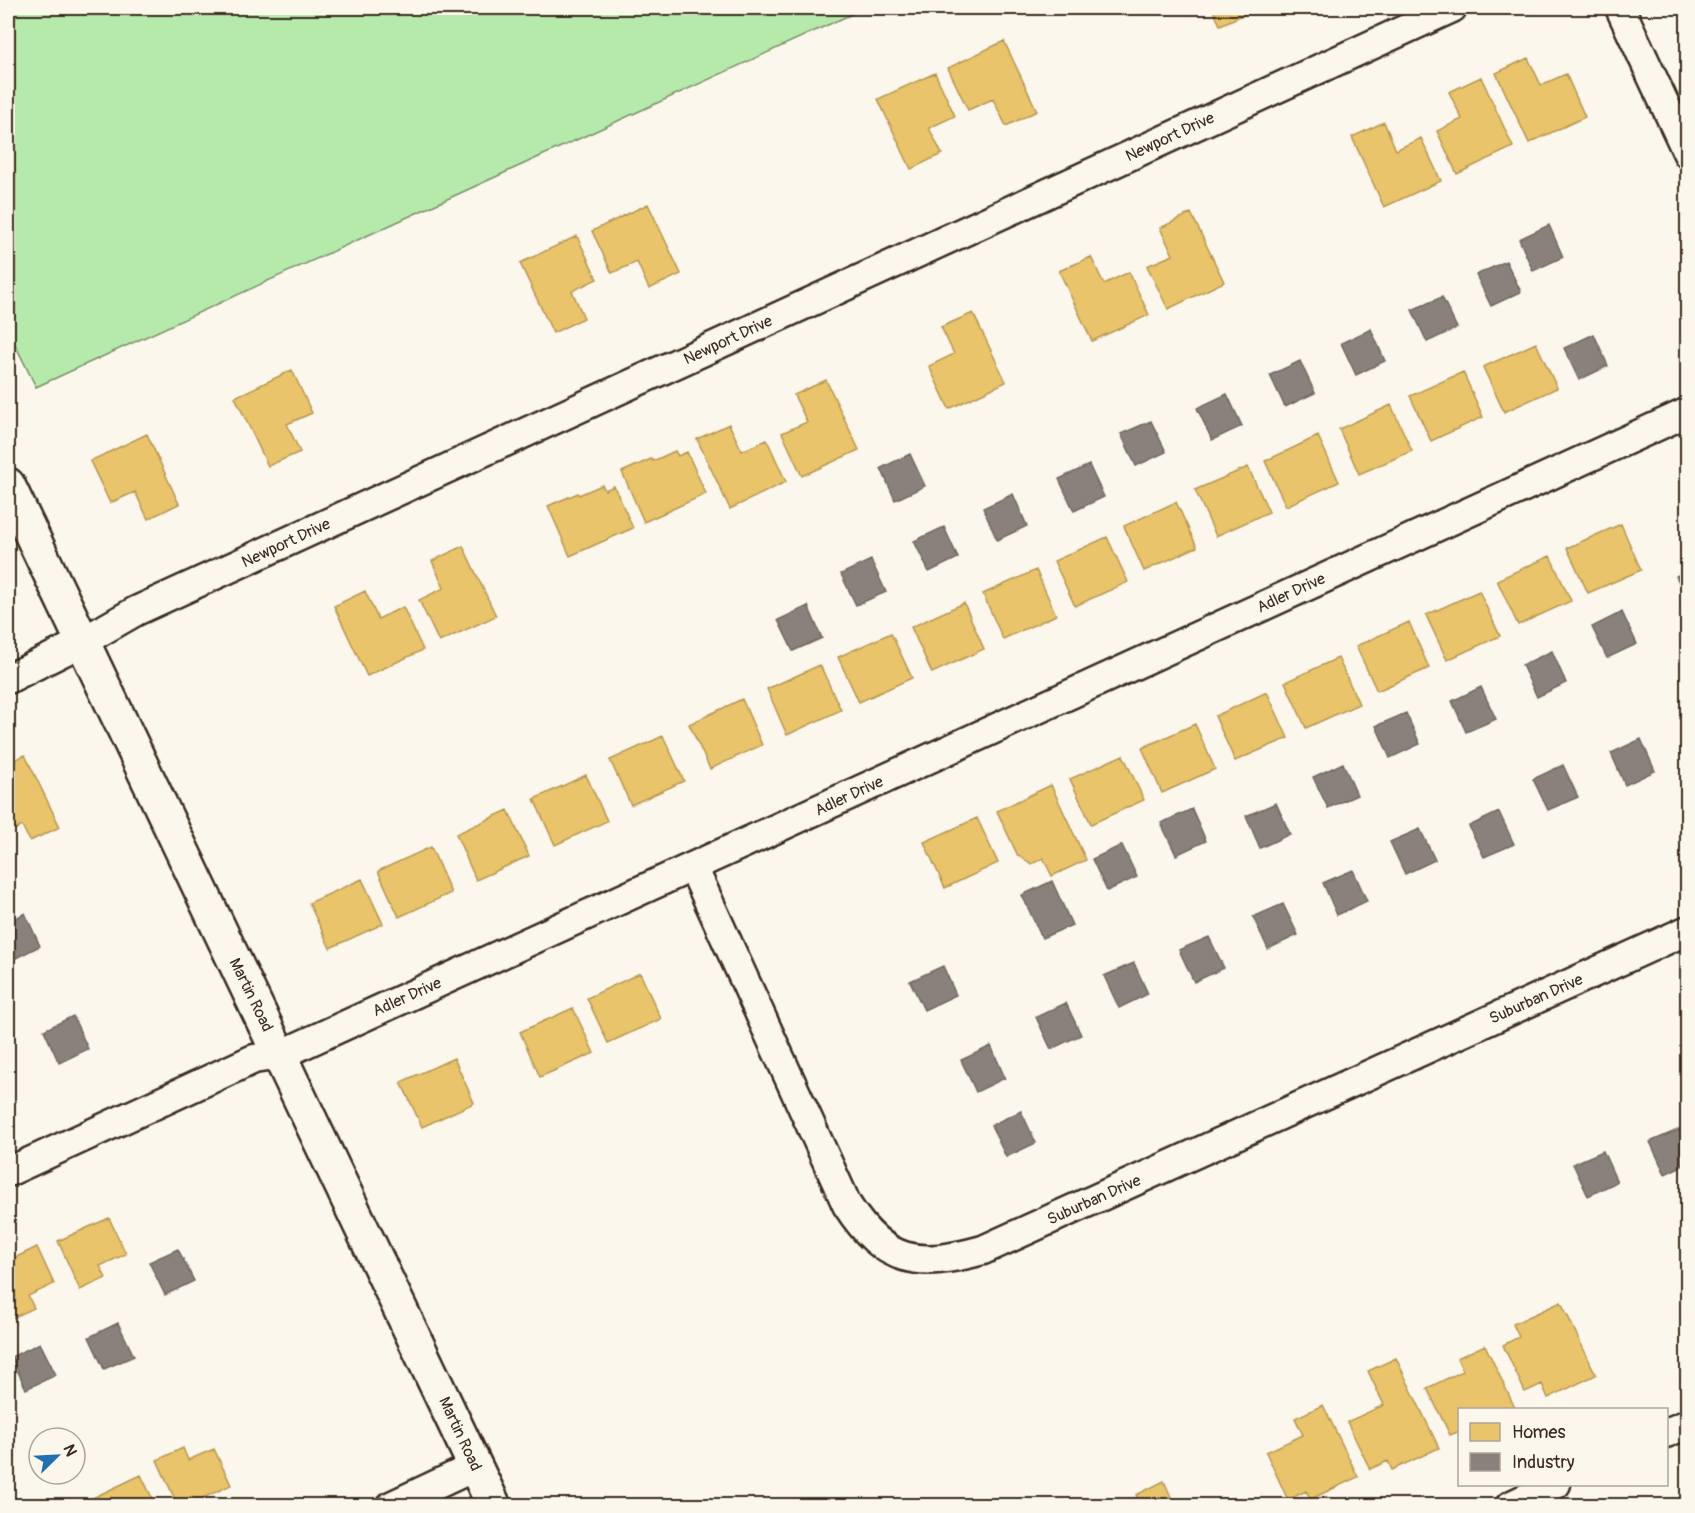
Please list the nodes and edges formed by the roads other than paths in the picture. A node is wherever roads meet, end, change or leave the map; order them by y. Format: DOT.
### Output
graph roads {
  1 [pos="1452,8"];
  2 [pos="1620,8"];
  3 [pos="1688,154"];
  4 [pos="1688,412"];
  5 [pos="8,485"];
  6 [pos="82,642"];
  7 [pos="8,679"];
  8 [pos="693,867"];
  9 [pos="1688,930"];
  10 [pos="280,1055"];
  11 [pos="8,1172"];
  12 [pos="1688,1424"];
  13 [pos="1668,1432"];
  14 [pos="476,1466"];
  15 [pos="1554,1486"];
  16 [pos="391,1506"];
  17 [pos="494,1506"];
  18 [pos="1510,1506"];
  1 -- 6 [label="street, Newport Drive"];
  2 -- 3 [label="street"];
  4 -- 8 [label="street, Adler Drive"];
  5 -- 6 [label="street, Martin Road"];
  6 -- 7 [label="street, Newport Drive"];
  6 -- 10 [label="street, Martin Road"];
  8 -- 9 [label="street, Suburban Drive"];
  8 -- 10 [label="street, Adler Drive"];
  10 -- 11 [label="street, Adler Drive"];
  10 -- 14 [label="street, Martin Road"];
  12 -- 13 [label="street"];
  14 -- 16 [label="street"];
  14 -- 17 [label="street, Martin Road"];
  15 -- 18 [label="street"];
}
